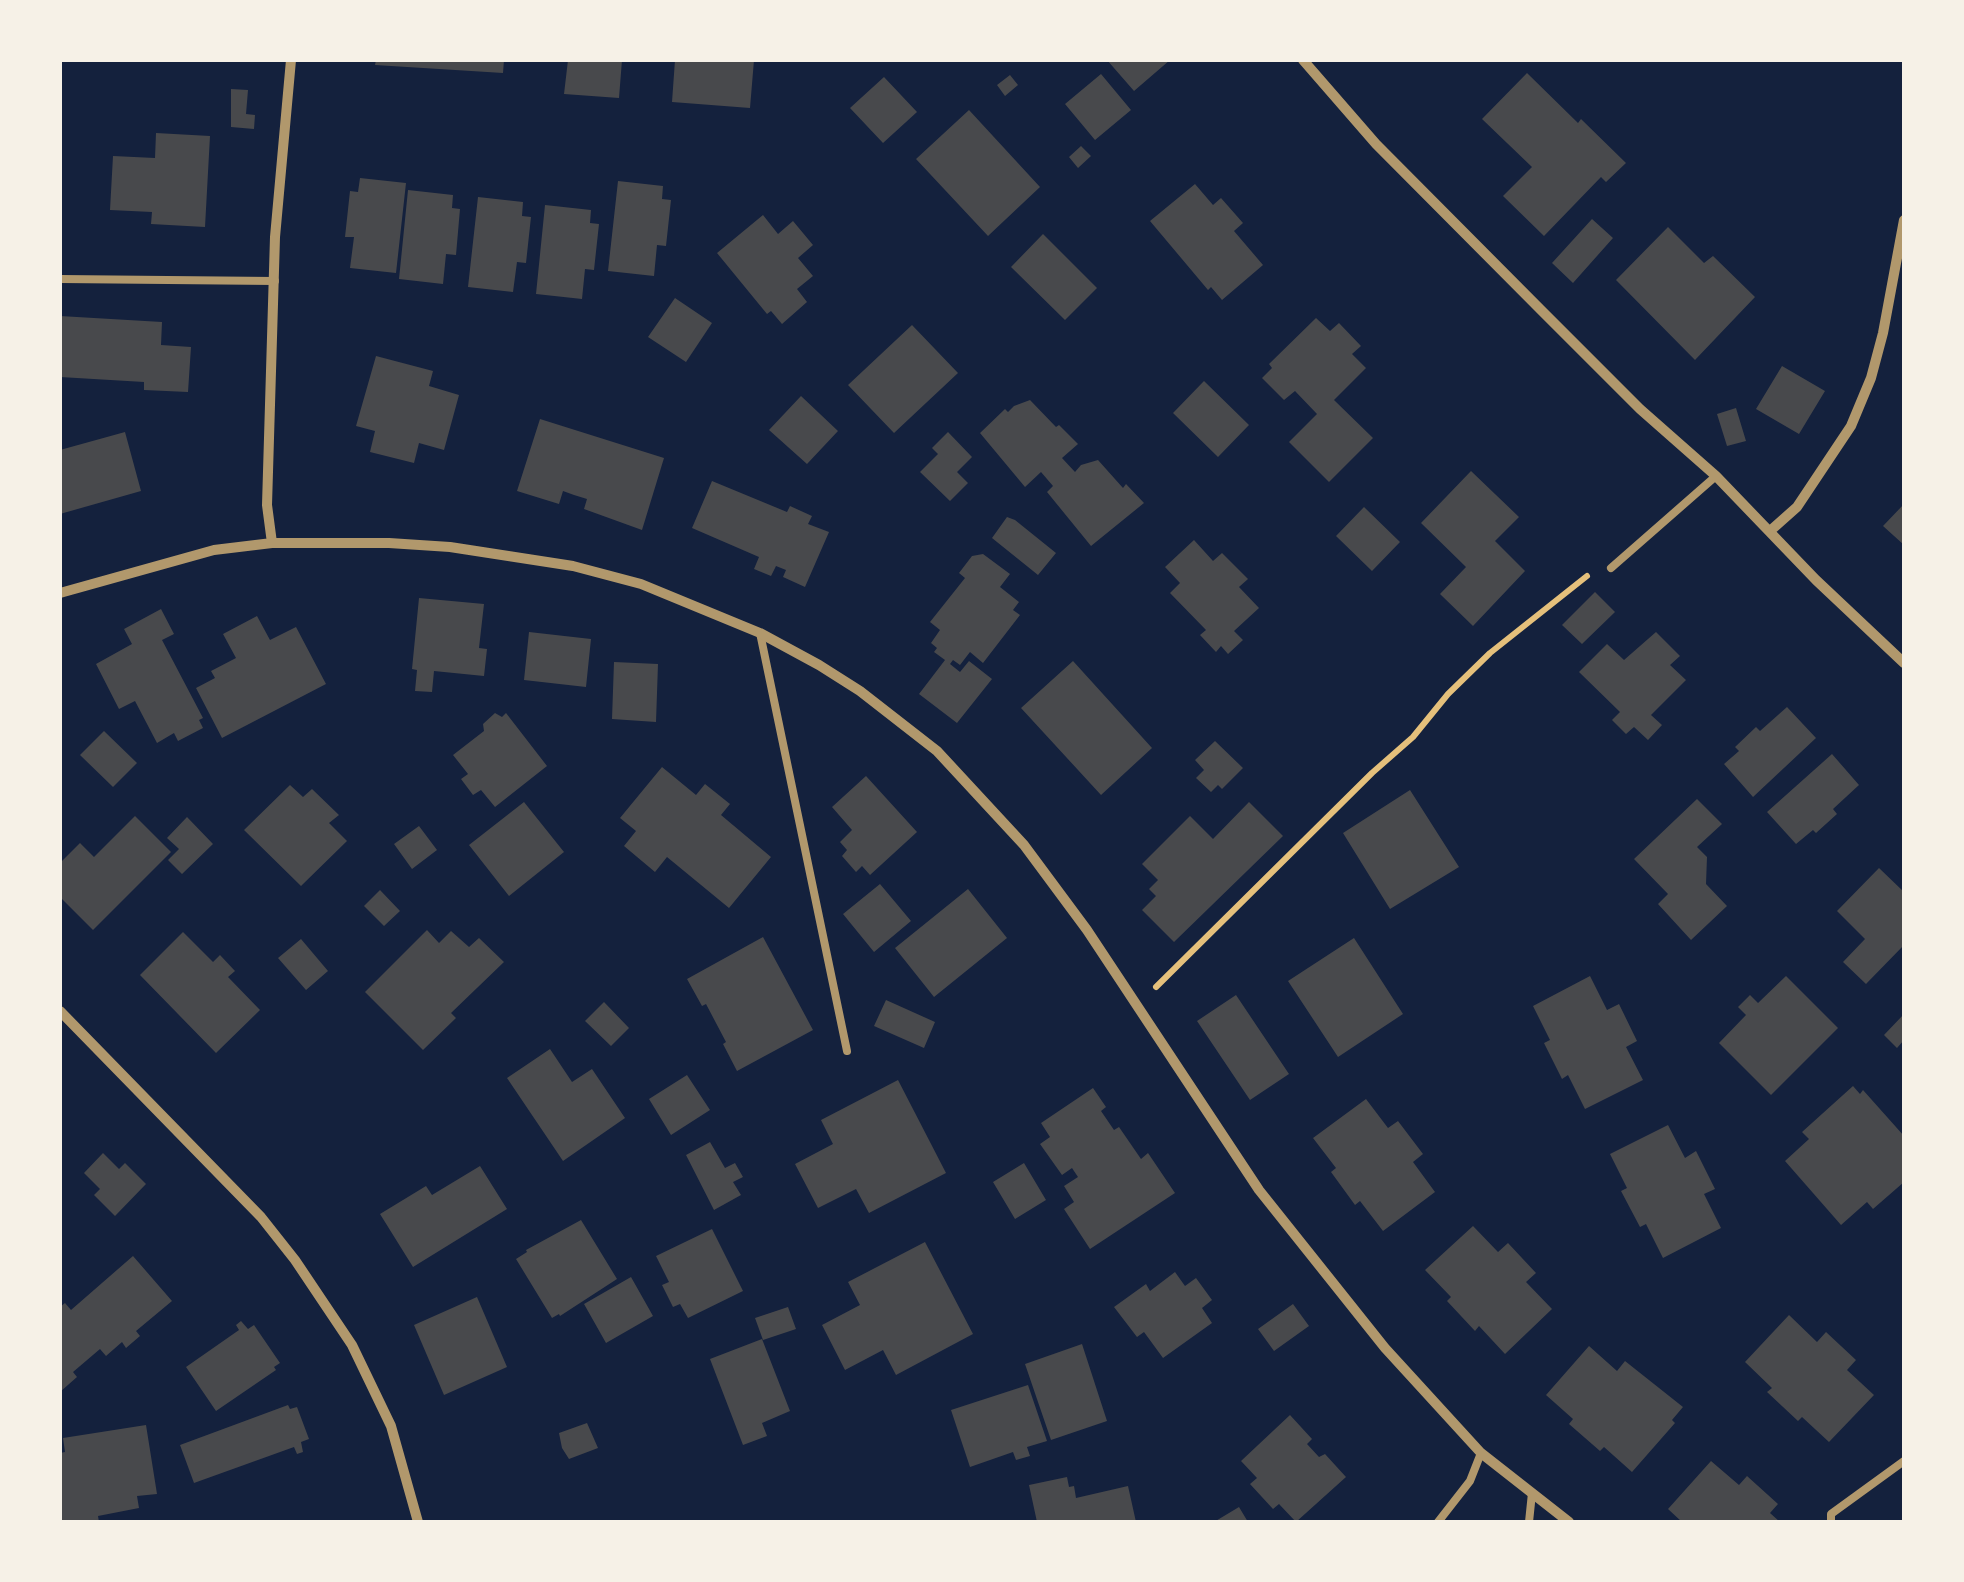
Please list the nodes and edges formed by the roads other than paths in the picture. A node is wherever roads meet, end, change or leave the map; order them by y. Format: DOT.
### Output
graph roads {
  1 [pos="291,60"];
  2 [pos="1302,60"];
  3 [pos="1904,220"];
  4 [pos="60,279"];
  5 [pos="274,280"];
  6 [pos="1716,476"];
  7 [pos="1770,531"];
  8 [pos="272,543"];
  9 [pos="1611,568"];
  10 [pos="60,593"];
  11 [pos="760,633"];
  12 [pos="1904,663"];
  13 [pos="60,1011"];
  14 [pos="846,1051"];
  15 [pos="1481,1453"];
  16 [pos="1904,1460"];
  17 [pos="1532,1493"];
  18 [pos="418,1522"];
  19 [pos="1438,1522"];
  20 [pos="1529,1522"];
  21 [pos="1570,1522"];
  22 [pos="1832,1522"];
  1 -- 5 [label="street"];
  2 -- 6 [label="street"];
  3 -- 7 [label="street"];
  4 -- 5 [label="lane"];
  5 -- 8 [label="street"];
  6 -- 7 [label="street"];
  6 -- 9 [label="lane"];
  7 -- 12 [label="street"];
  8 -- 10 [label="street"];
  8 -- 11 [label="street"];
  11 -- 14 [label="lane"];
  11 -- 15 [label="street"];
  13 -- 18 [label="street"];
  15 -- 17 [label="street"];
  15 -- 19 [label="lane"];
  16 -- 22 [label="lane"];
  17 -- 20 [label="lane"];
  17 -- 21 [label="street"];
}
